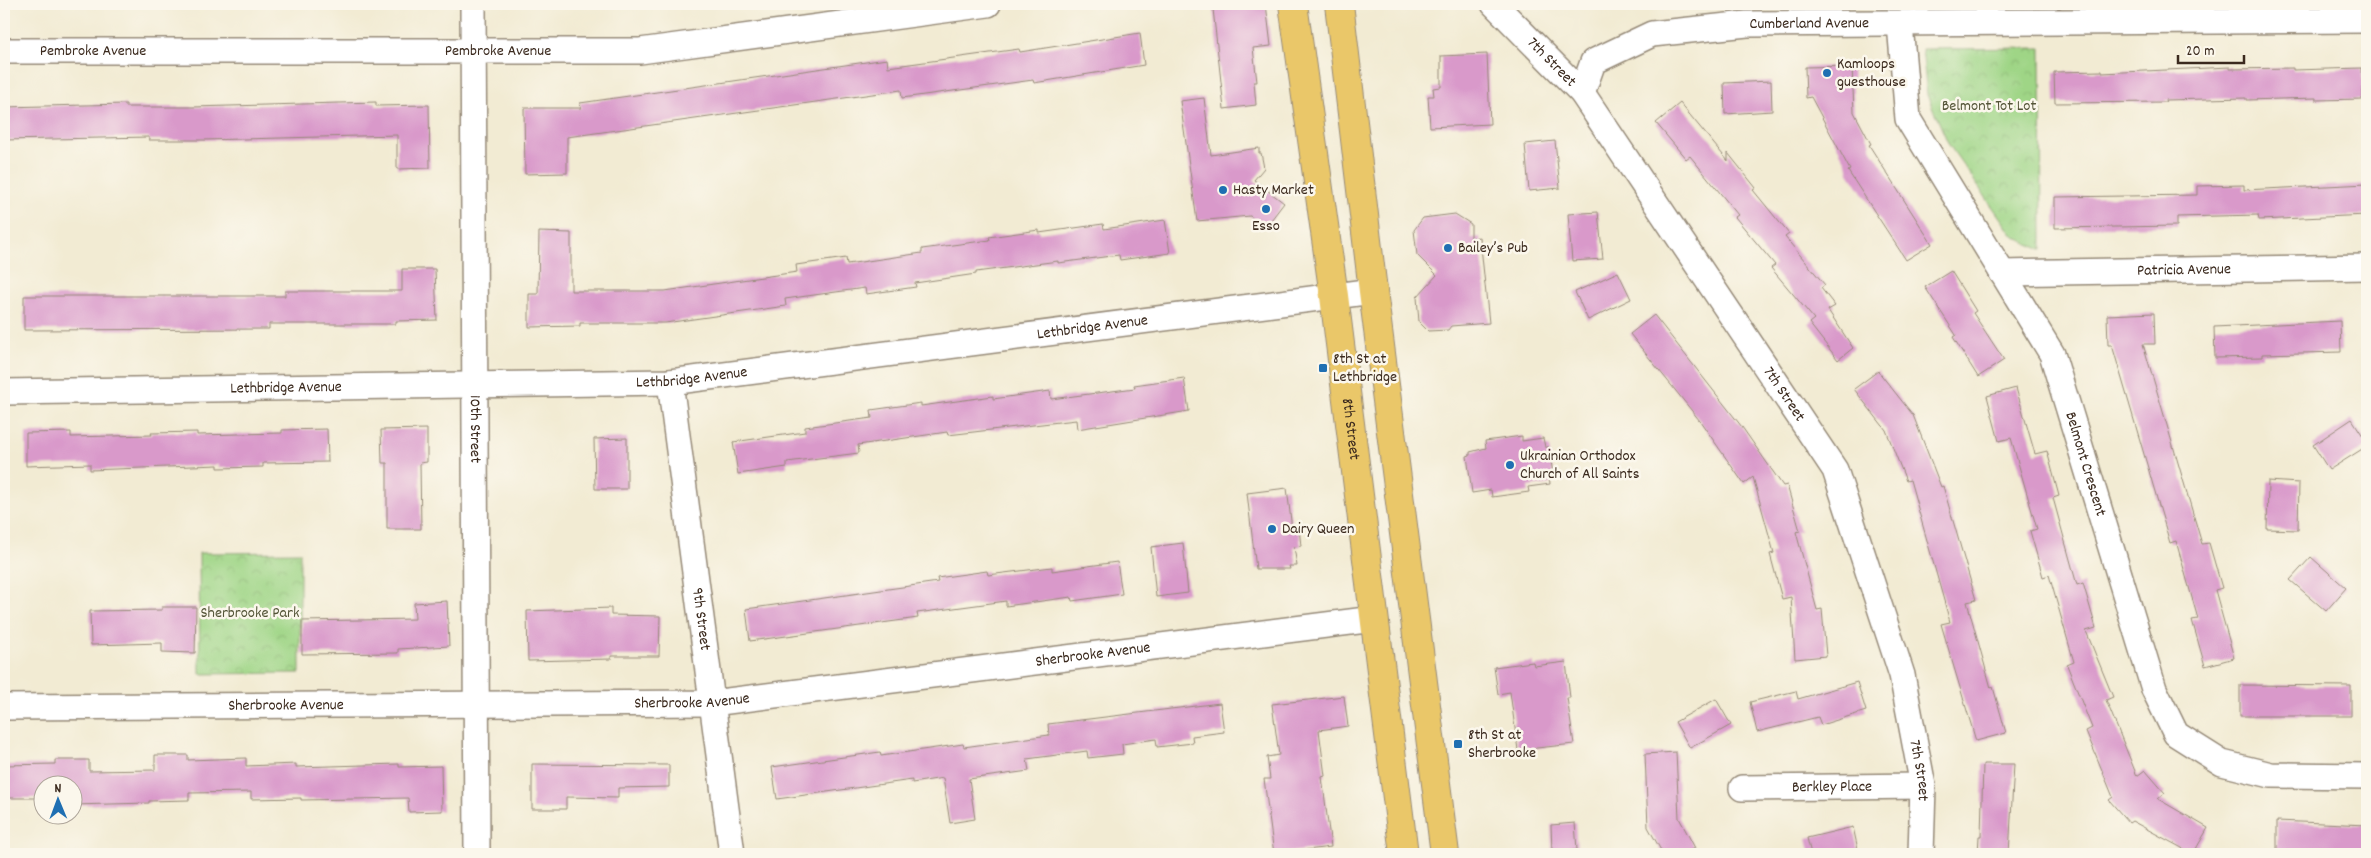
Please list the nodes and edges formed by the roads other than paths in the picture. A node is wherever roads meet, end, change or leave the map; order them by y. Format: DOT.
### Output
graph roads {
  1 [pos="473,4"];
  2 [pos="988,4"];
  3 [pos="1293,4"];
  4 [pos="1340,4"];
  5 [pos="1494,4"];
  6 [pos="2367,20"];
  7 [pos="1900,24"];
  8 [pos="4,51"];
  9 [pos="473,52"];
  10 [pos="1582,93"];
  11 [pos="2367,267"];
  12 [pos="2002,273"];
  13 [pos="1373,291"];
  14 [pos="1334,296"];
  15 [pos="670,382"];
  16 [pos="474,385"];
  17 [pos="4,392"];
  18 [pos="1374,619"];
  19 [pos="712,703"];
  20 [pos="476,704"];
  21 [pos="4,706"];
  22 [pos="2367,776"];
  23 [pos="1923,786"];
  24 [pos="1742,788"];
  25 [pos="477,854"];
  26 [pos="732,854"];
  27 [pos="1404,854"];
  28 [pos="1445,854"];
  29 [pos="1921,854"];
  1 -- 9 [label="street, 10th Street"];
  2 -- 9 [label="street, Pembroke Avenue"];
  3 -- 14 [label="main road, 8th Street"];
  4 -- 13 [label="main road"];
  5 -- 10 [label="street, 7th Street"];
  6 -- 7 [label="street, Cumberland Avenue"];
  7 -- 10 [label="street, Cumberland Avenue"];
  7 -- 12 [label="street, Belmont Crescent"];
  8 -- 9 [label="street, Pembroke Avenue"];
  9 -- 16 [label="street, 10th Street"];
  10 -- 23 [label="street, 7th Street"];
  11 -- 12 [label="street, Patricia Avenue"];
  12 -- 22 [label="street, Belmont Crescent"];
  13 -- 14 [label="street, Lethbridge Avenue"];
  13 -- 28 [label="main road"];
  14 -- 15 [label="street, Lethbridge Avenue"];
  14 -- 18 [label="main road, 8th Street"];
  15 -- 16 [label="street, Lethbridge Avenue"];
  15 -- 19 [label="street, 9th Street"];
  16 -- 17 [label="street, Lethbridge Avenue"];
  16 -- 20 [label="street, 10th Street"];
  18 -- 19 [label="street, Sherbrooke Avenue"];
  18 -- 27 [label="main road, 8th Street"];
  19 -- 20 [label="street, Sherbrooke Avenue"];
  19 -- 26 [label="street, 9th Street"];
  20 -- 21 [label="street, Sherbrooke Avenue"];
  20 -- 25 [label="street, 10th Street"];
  23 -- 24 [label="street, Berkley Place"];
  23 -- 29 [label="street, 7th Street"];
}
